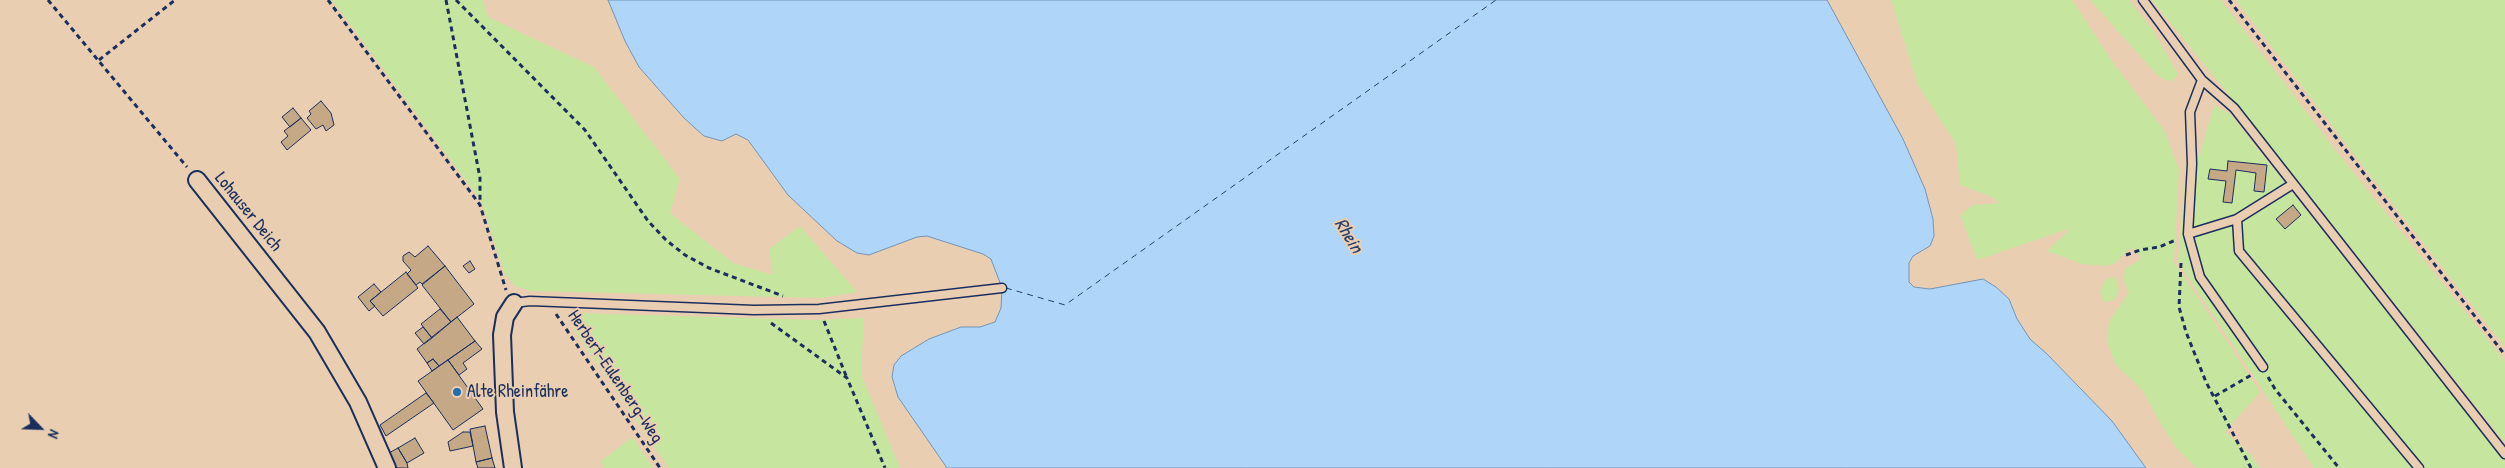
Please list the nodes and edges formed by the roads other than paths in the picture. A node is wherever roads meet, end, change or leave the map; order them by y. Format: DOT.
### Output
graph roads {
  1 [pos="2143,0"];
  2 [pos="2202,80"];
  3 [pos="197,180"];
  4 [pos="2294,184"];
  5 [pos="2237,219"];
  6 [pos="2188,237"];
  7 [pos="1002,288"];
  8 [pos="514,304"];
  9 [pos="2263,367"];
  10 [pos="2505,454"];
  11 [pos="387,468"];
  12 [pos="513,468"];
  13 [pos="2419,468"];
  1 -- 2 [label="lane"];
  2 -- 4 [label="lane"];
  2 -- 6 [label="lane"];
  3 -- 11 [label="street, Lohauser Deich"];
  4 -- 5 [label="lane"];
  4 -- 10 [label="lane"];
  5 -- 6 [label="lane"];
  5 -- 13 [label="lane"];
  6 -- 9 [label="lane"];
  7 -- 8 [label="lane"];
  8 -- 12 [label="street"];
}
